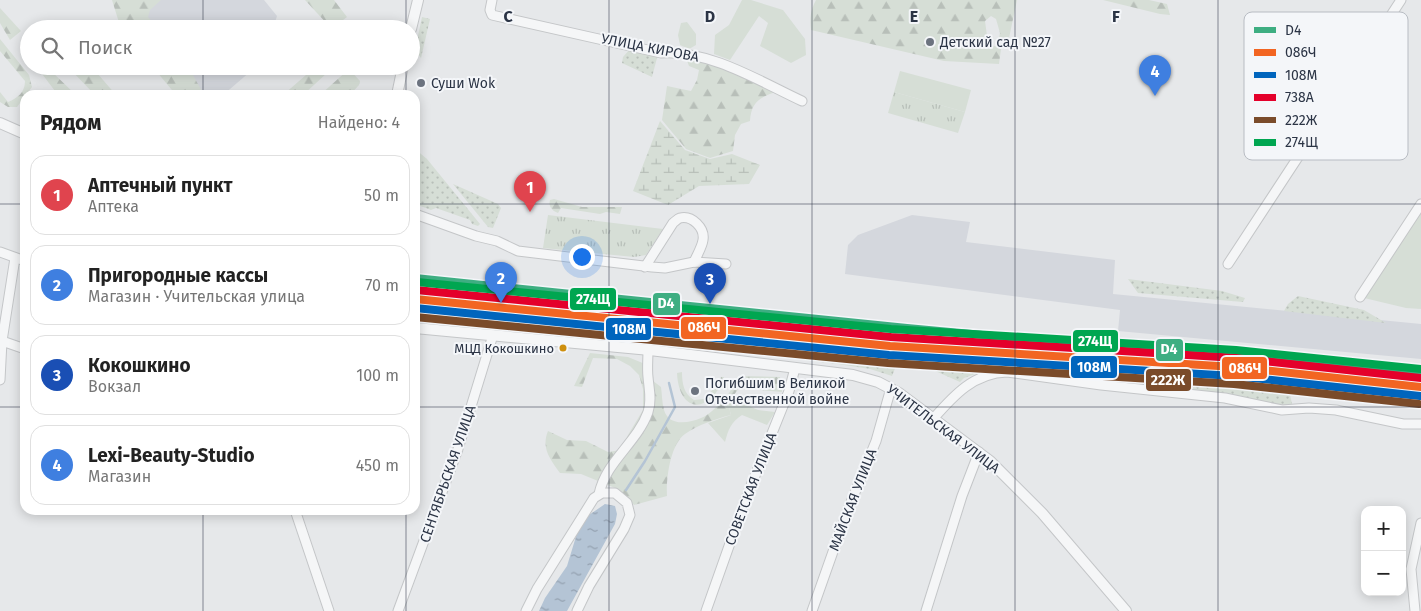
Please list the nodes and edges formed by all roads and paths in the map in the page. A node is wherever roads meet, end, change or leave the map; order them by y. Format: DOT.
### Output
graph roads {
  1 [pos="418,0"];
  2 [pos="492,0"];
  3 [pos="1401,0"];
  4 [pos="1393,12"];
  5 [pos="413,20"];
  6 [pos="401,75"];
  7 [pos="398,90"];
  8 [pos="802,101"];
  9 [pos="0,123"];
  10 [pos="20,132"];
  11 [pos="1296,160"];
  12 [pos="1421,204"];
  13 [pos="420,216"];
  14 [pos="0,252"];
  15 [pos="15,258"];
  16 [pos="20,260"];
  17 [pos="694,262"];
  18 [pos="726,264"];
  19 [pos="1228,264"];
  20 [pos="645,267"];
  21 [pos="1360,297"];
  22 [pos="420,328"];
  23 [pos="493,335"];
  24 [pos="2,341"];
  25 [pos="20,347"];
  26 [pos="648,350"];
  27 [pos="794,368"];
  28 [pos="0,380"];
  29 [pos="891,388"];
  30 [pos="933,419"];
  31 [pos="1421,424"];
  32 [pos="979,452"];
  33 [pos="602,494"];
  34 [pos="297,515"];
  35 [pos="1421,523"];
  36 [pos="329,611"];
  37 [pos="398,611"];
  38 [pos="526,611"];
  39 [pos="577,611"];
  40 [pos="706,611"];
  41 [pos="812,611"];
  42 [pos="926,611"];
  43 [pos="1126,611"];
  44 [pos="1415,611"];
  1 -- 5 [label="street"];
  2 -- 8 [label="street, УЛИЦА КИРОВА"];
  3 -- 4 [label="street"];
  6 -- 7 [label="street"];
  9 -- 10 [label="street"];
  11 -- 19 [label="street"];
  12 -- 21 [label="street"];
  13 -- 20 [label="street"];
  14 -- 15 [label="street"];
  15 -- 16 [label="street"];
  15 -- 24 [label="street"];
  17 -- 18 [label="street"];
  17 -- 20 [label="street"];
  17 -- 20 [label="street"];
  22 -- 23 [label="street, УЧИТЕЛЬСКАЯ УЛИЦА"];
  23 -- 26 [label="street, УЧИТЕЛЬСКАЯ УЛИЦА"];
  23 -- 37 [label="street, СЕНТЯБРЬСКАЯ УЛИЦА"];
  24 -- 25 [label="street"];
  24 -- 28 [label="street"];
  26 -- 27 [label="street, УЧИТЕЛЬСКАЯ УЛИЦА"];
  26 -- 33 [label="street"];
  27 -- 29 [label="street, УЧИТЕЛЬСКАЯ УЛИЦА"];
  27 -- 40 [label="street, СОВЕТСКАЯ УЛИЦА"];
  29 -- 30 [label="street, УЧИТЕЛЬСКАЯ УЛИЦА"];
  29 -- 41 [label="street, МАЙСКАЯ УЛИЦА"];
  30 -- 31 [label="street"];
  30 -- 32 [label="street, УЧИТЕЛЬСКАЯ УЛИЦА"];
  32 -- 42 [label="street"];
  32 -- 43 [label="street, УЧИТЕЛЬСКАЯ УЛИЦА"];
  33 -- 38 [label="street"];
  33 -- 39 [label="street"];
  34 -- 36 [label="street"];
  35 -- 44 [label="street"];
}
